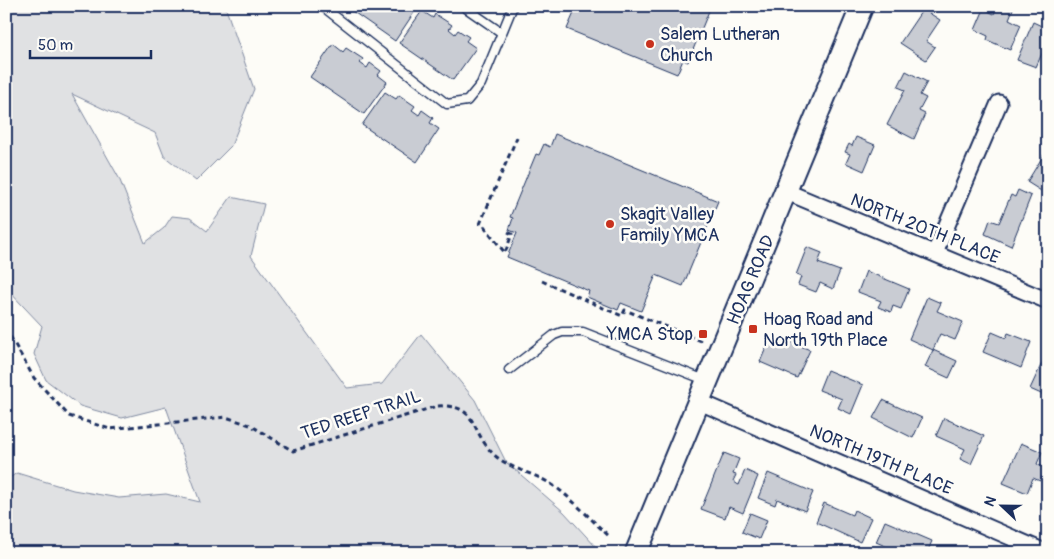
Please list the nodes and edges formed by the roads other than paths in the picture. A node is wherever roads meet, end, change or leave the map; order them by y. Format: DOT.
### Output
graph roads {
  1 [pos="322,6"];
  2 [pos="463,6"];
  3 [pos="513,6"];
  4 [pos="862,6"];
  5 [pos="502,33"];
  6 [pos="999,103"];
  7 [pos="787,192"];
  8 [pos="935,252"];
  9 [pos="1048,301"];
  10 [pos="509,370"];
  11 [pos="709,381"];
  12 [pos="700,402"];
  13 [pos="636,553"];
  14 [pos="1047,553"];
  1 -- 5 [label="lane"];
  2 -- 5 [label="lane"];
  3 -- 5 [label="lane"];
  4 -- 7 [label="street, HOAG ROAD"];
  6 -- 8 [label="street"];
  7 -- 8 [label="street, NORTH 20TH PLACE"];
  7 -- 11 [label="street, HOAG ROAD"];
  8 -- 9 [label="street, NORTH 20TH PLACE"];
  10 -- 11 [label="lane"];
  11 -- 12 [label="street, HOAG ROAD"];
  12 -- 13 [label="street, HOAG ROAD"];
  12 -- 14 [label="street, NORTH 19TH PLACE"];
}
